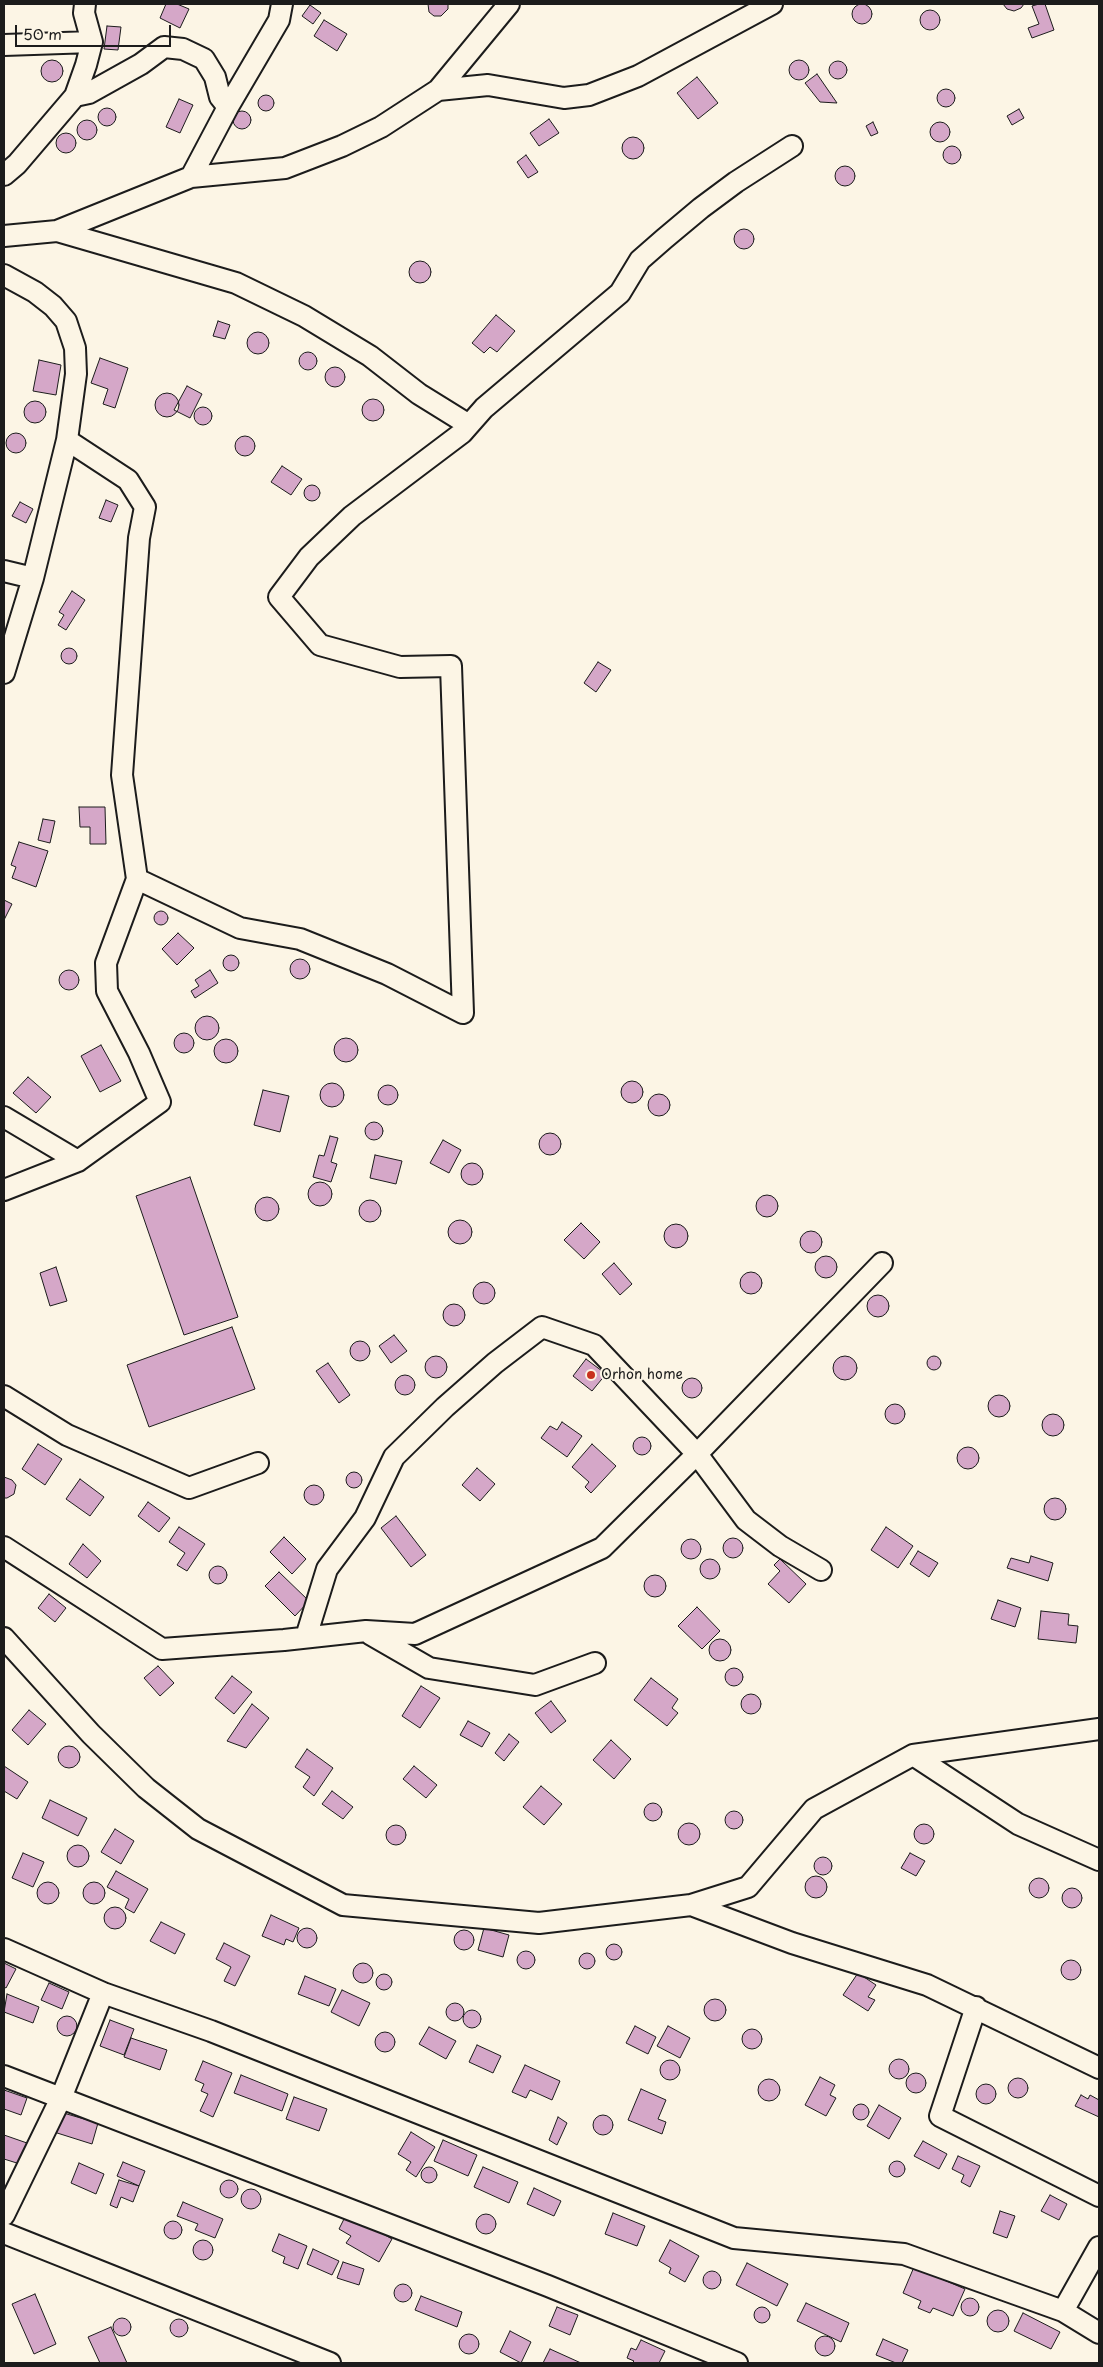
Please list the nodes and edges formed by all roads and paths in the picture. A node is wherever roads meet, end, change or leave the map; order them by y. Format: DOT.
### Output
graph roads {
  1 [pos="85,4"];
  2 [pos="282,4"];
  3 [pos="509,4"];
  4 [pos="772,4"];
  5 [pos="92,42"];
  6 [pos="4,45"];
  7 [pos="438,90"];
  8 [pos="75,96"];
  9 [pos="228,107"];
  10 [pos="792,146"];
  11 [pos="4,175"];
  12 [pos="191,178"];
  13 [pos="57,231"];
  14 [pos="4,236"];
  15 [pos="4,275"];
  16 [pos="469,425"];
  17 [pos="67,440"];
  18 [pos="4,571"];
  19 [pos="32,578"];
  20 [pos="4,673"];
  21 [pos="137,879"];
  22 [pos="4,1118"];
  23 [pos="78,1161"];
  24 [pos="4,1190"];
  25 [pos="882,1263"];
  26 [pos="4,1396"];
  27 [pos="697,1454"];
  28 [pos="258,1463"];
  29 [pos="4,1547"];
  30 [pos="821,1570"];
  31 [pos="366,1631"];
  32 [pos="306,1637"];
  33 [pos="4,1638"];
  34 [pos="595,1663"];
  35 [pos="1099,1729"];
  36 [pos="914,1755"];
  37 [pos="1099,1860"];
  38 [pos="691,1905"];
  39 [pos="4,1949"];
  40 [pos="103,1993"];
  41 [pos="976,2007"];
  42 [pos="1099,2068"];
  43 [pos="4,2076"];
  44 [pos="61,2098"];
  45 [pos="1099,2196"];
  46 [pos="4,2215"];
  47 [pos="4,2233"];
  48 [pos="1099,2247"];
  49 [pos="1063,2311"];
  50 [pos="1099,2332"];
  51 [pos="330,2363"];
  52 [pos="737,2363"];
  1 -- 5 [label="street"];
  2 -- 9 [label="street"];
  3 -- 7 [label="street"];
  4 -- 7 [label="street"];
  5 -- 6 [label="street"];
  5 -- 8 [label="street"];
  7 -- 12 [label="street"];
  8 -- 9 [label="street"];
  8 -- 11 [label="street"];
  9 -- 12 [label="street"];
  10 -- 16 [label="street"];
  12 -- 13 [label="street"];
  13 -- 14 [label="street"];
  13 -- 16 [label="street"];
  15 -- 17 [label="street"];
  16 -- 21 [label="street"];
  17 -- 19 [label="street"];
  17 -- 21 [label="street"];
  18 -- 19 [label="street"];
  19 -- 20 [label="street"];
  21 -- 23 [label="street"];
  22 -- 23 [label="street"];
  23 -- 24 [label="street"];
  25 -- 27 [label="street"];
  26 -- 28 [label="street"];
  27 -- 30 [label="street"];
  27 -- 31 [label="street"];
  27 -- 32 [label="street"];
  29 -- 32 [label="street"];
  31 -- 32 [label="street"];
  31 -- 34 [label="street"];
  33 -- 38 [label="street"];
  35 -- 36 [label="street"];
  36 -- 37 [label="street"];
  36 -- 38 [label="street"];
  38 -- 41 [label="street"];
  39 -- 40 [label="street"];
  40 -- 44 [label="street"];
  40 -- 49 [label="street"];
  41 -- 42 [label="street"];
  41 -- 45 [label="street"];
  43 -- 44 [label="street"];
  44 -- 46 [label="street"];
  44 -- 52 [label="street"];
  47 -- 51 [label="street"];
  48 -- 49 [label="street"];
  49 -- 50 [label="street"];
}
